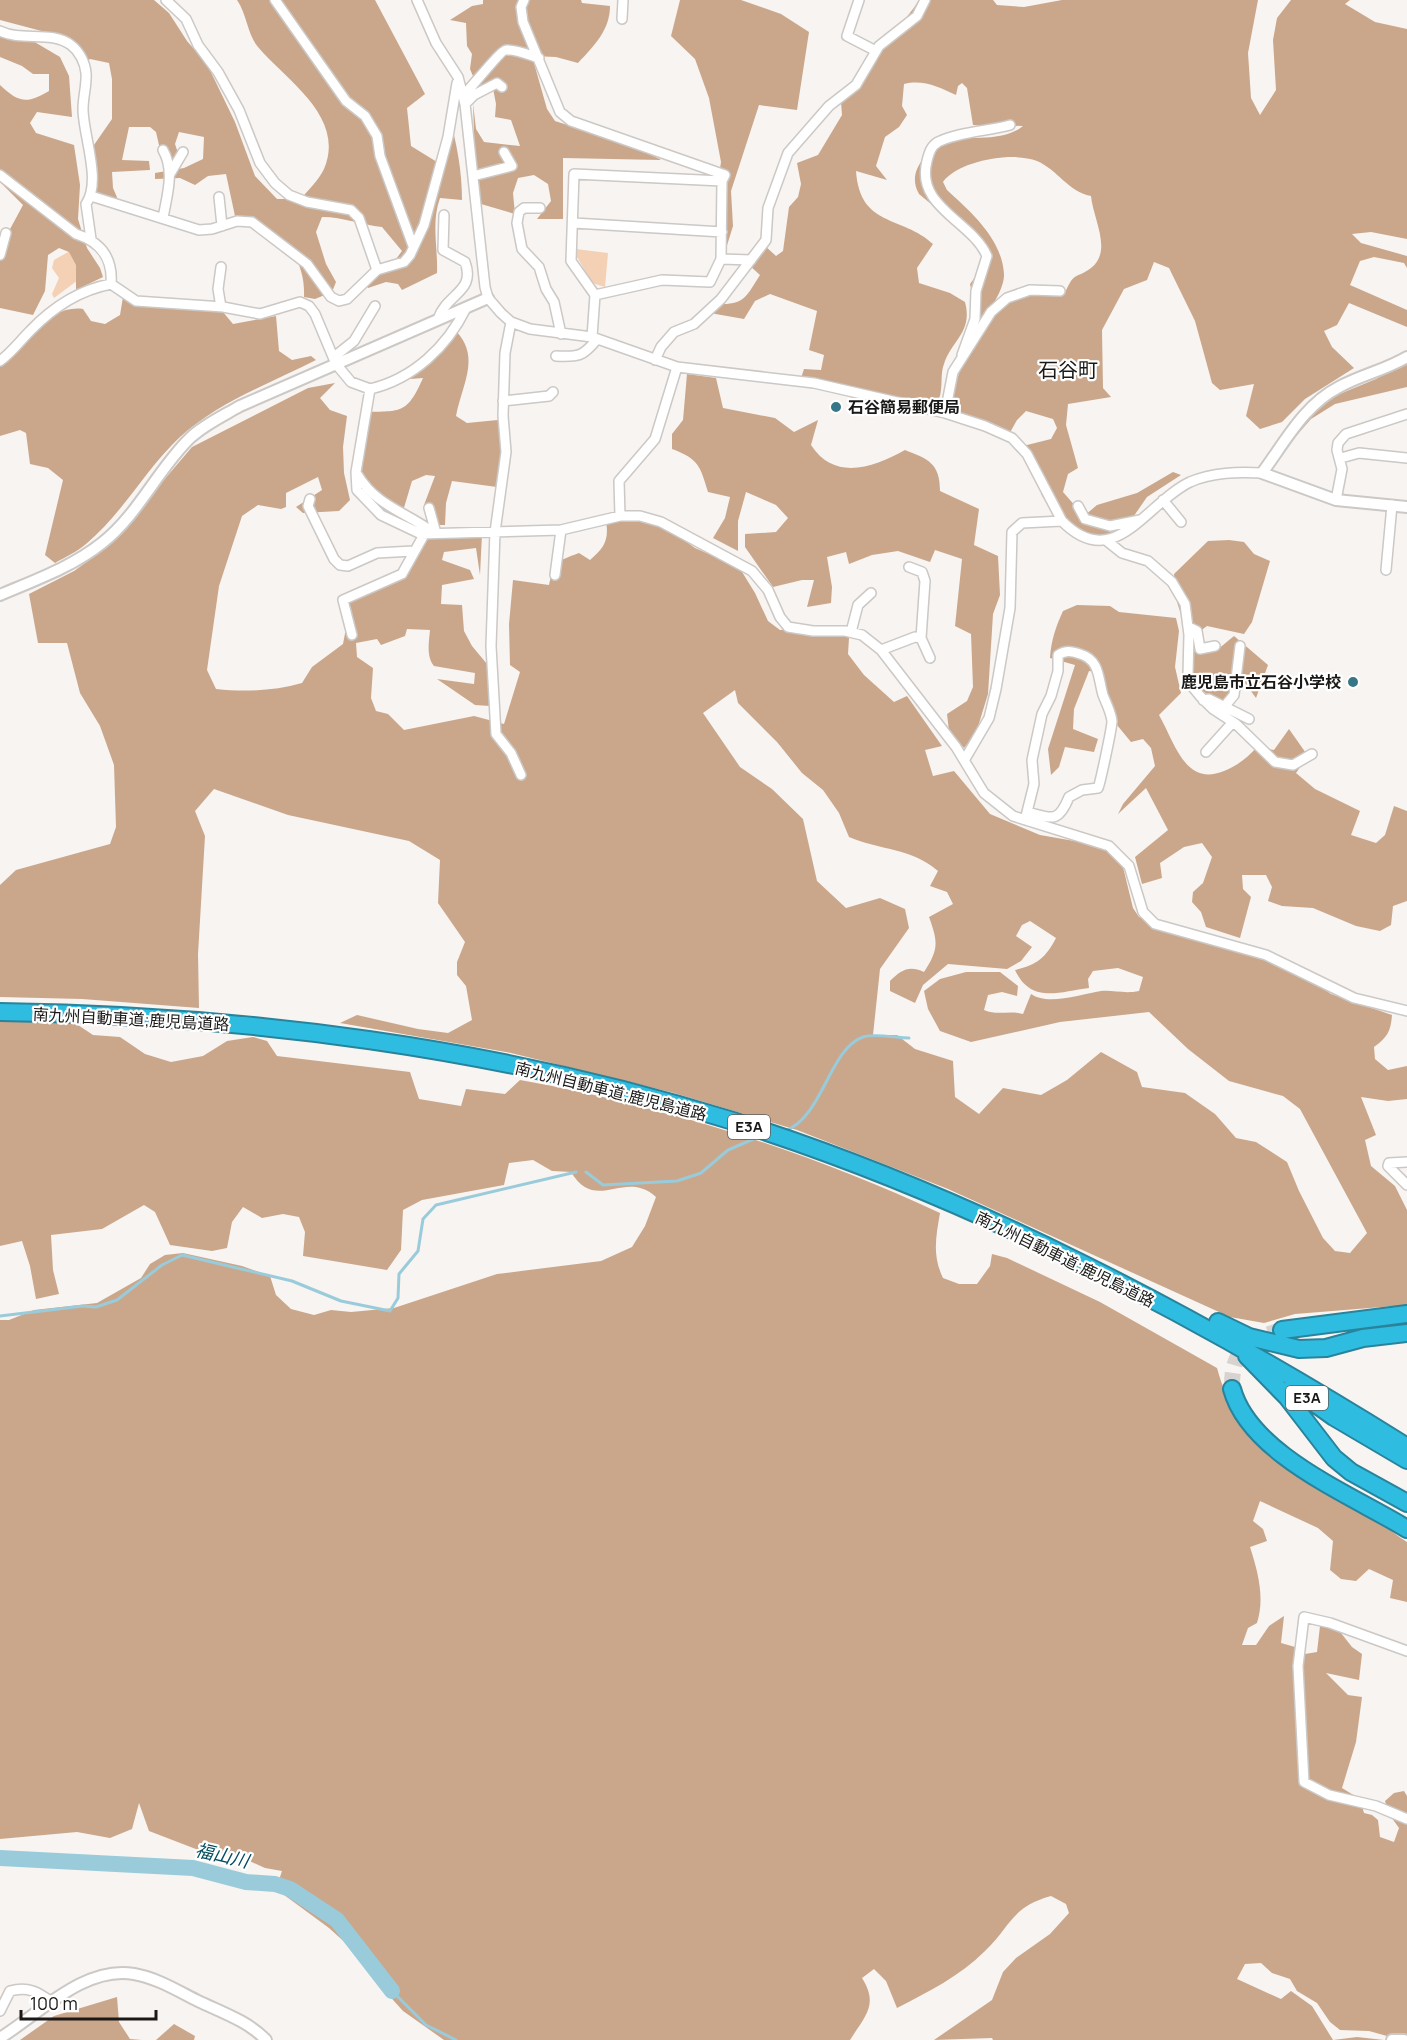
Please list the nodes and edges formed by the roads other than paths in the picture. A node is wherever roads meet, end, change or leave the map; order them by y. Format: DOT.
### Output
graph roads {
  1 [pos="166,0"];
  2 [pos="275,0"];
  3 [pos="417,0"];
  4 [pos="524,0"];
  5 [pos="622,0"];
  6 [pos="859,0"];
  7 [pos="925,0"];
  8 [pos="622,18"];
  9 [pos="0,32"];
  10 [pos="876,51"];
  11 [pos="539,58"];
  12 [pos="458,77"];
  13 [pos="502,87"];
  14 [pos="464,100"];
  15 [pos="1010,125"];
  16 [pos="163,150"];
  17 [pos="183,152"];
  18 [pos="504,152"];
  19 [pos="170,174"];
  20 [pos="0,175"];
  21 [pos="473,176"];
  22 [pos="722,181"];
  23 [pos="92,196"];
  24 [pos="219,197"];
  25 [pos="540,208"];
  26 [pos="444,215"];
  27 [pos="163,218"];
  28 [pos="574,223"];
  29 [pos="222,226"];
  30 [pos="722,232"];
  31 [pos="6,233"];
  32 [pos="91,239"];
  33 [pos="413,246"];
  34 [pos="0,255"];
  35 [pos="721,259"];
  36 [pos="751,260"];
  37 [pos="221,267"];
  38 [pos="377,270"];
  39 [pos="111,284"];
  40 [pos="1060,291"];
  41 [pos="595,295"];
  42 [pos="488,298"];
  43 [pos="375,306"];
  44 [pos="221,307"];
  45 [pos="466,308"];
  46 [pos="438,319"];
  47 [pos="511,322"];
  48 [pos="561,334"];
  49 [pos="594,338"];
  50 [pos="5,352"];
  51 [pos="962,355"];
  52 [pos="556,356"];
  53 [pos="1407,357"];
  54 [pos="656,360"];
  55 [pos="0,361"];
  56 [pos="335,361"];
  57 [pos="677,367"];
  58 [pos="370,389"];
  59 [pos="553,392"];
  60 [pos="503,400"];
  61 [pos="945,413"];
  62 [pos="1407,414"];
  63 [pos="1341,458"];
  64 [pos="1407,458"];
  65 [pos="1262,473"];
  66 [pos="310,499"];
  67 [pos="1163,500"];
  68 [pos="1336,500"];
  69 [pos="1078,506"];
  70 [pos="1392,506"];
  71 [pos="1407,507"];
  72 [pos="429,508"];
  73 [pos="620,516"];
  74 [pos="1140,520"];
  75 [pos="1062,521"];
  76 [pos="1181,522"];
  77 [pos="561,530"];
  78 [pos="495,532"];
  79 [pos="432,533"];
  80 [pos="1107,541"];
  81 [pos="413,551"];
  82 [pos="909,567"];
  83 [pos="1386,570"];
  84 [pos="555,575"];
  85 [pos="870,592"];
  86 [pos="0,595"];
  87 [pos="1189,627"];
  88 [pos="851,632"];
  89 [pos="351,635"];
  90 [pos="921,638"];
  91 [pos="1215,646"];
  92 [pos="1240,646"];
  93 [pos="881,650"];
  94 [pos="930,658"];
  95 [pos="1203,700"];
  96 [pos="1224,707"];
  97 [pos="1249,719"];
  98 [pos="1233,722"];
  99 [pos="1206,752"];
  100 [pos="1312,754"];
  101 [pos="964,759"];
  102 [pos="521,775"];
  103 [pos="1026,816"];
  104 [pos="1407,1011"];
  105 [pos="0,1012"];
  106 [pos="1407,1162"];
  107 [pos="1407,1185"];
  108 [pos="1025,1237"];
  109 [pos="1407,1314"];
  110 [pos="1282,1330"];
  111 [pos="1215,1333"];
  112 [pos="1407,1333"];
  113 [pos="1247,1356"];
  114 [pos="1232,1389"];
  115 [pos="1407,1447"];
  116 [pos="1407,1460"];
  117 [pos="1407,1503"];
  118 [pos="1407,1529"];
  119 [pos="1407,1651"];
  120 [pos="1407,1819"];
  121 [pos="52,2003"];
  122 [pos="0,2011"];
  123 [pos="0,2038"];
  124 [pos="266,2040"];
  125 [pos="1392,2040"];
  126 [pos="1404,2040"];
  1 -- 38 [label="street"];
  2 -- 33 [label="street"];
  3 -- 12 [label="street"];
  4 -- 11 [label="street"];
  5 -- 8 [label="street"];
  6 -- 10 [label="street"];
  7 -- 10 [label="street"];
  9 -- 23 [label="street"];
  10 -- 36 [label="street"];
  11 -- 14 [label="street"];
  11 -- 22 [label="street"];
  12 -- 14 [label="street"];
  12 -- 33 [label="street"];
  13 -- 14 [label="street"];
  14 -- 21 [label="street"];
  15 -- 51 [label="street"];
  16 -- 19 [label="street"];
  17 -- 19 [label="street"];
  18 -- 21 [label="street"];
  19 -- 27 [label="street"];
  20 -- 32 [label="street"];
  21 -- 42 [label="street"];
  22 -- 28 [label="street"];
  22 -- 30 [label="street"];
  23 -- 27 [label="street"];
  23 -- 32 [label="street"];
  24 -- 29 [label="street"];
  25 -- 48 [label="street"];
  26 -- 46 [label="street"];
  27 -- 29 [label="street"];
  28 -- 30 [label="street"];
  28 -- 41 [label="street"];
  29 -- 38 [label="street"];
  30 -- 35 [label="street"];
  31 -- 34 [label="street"];
  32 -- 39 [label="street"];
  33 -- 38 [label="street"];
  35 -- 36 [label="street"];
  35 -- 41 [label="street"];
  36 -- 54 [label="street"];
  37 -- 44 [label="street"];
  39 -- 44 [label="street"];
  39 -- 50 [label="street"];
  40 -- 51 [label="street"];
  41 -- 49 [label="street"];
  42 -- 45 [label="street"];
  42 -- 47 [label="street"];
  43 -- 56 [label="street"];
  44 -- 56 [label="street"];
  45 -- 46 [label="street"];
  45 -- 58 [label="street"];
  46 -- 56 [label="street"];
  47 -- 48 [label="street"];
  47 -- 60 [label="street"];
  48 -- 49 [label="street"];
  49 -- 52 [label="street"];
  49 -- 54 [label="street"];
  50 -- 55 [label="street"];
  51 -- 61 [label="street"];
  53 -- 65 [label="street"];
  54 -- 57 [label="street"];
  56 -- 58 [label="street"];
  56 -- 86 [label="street"];
  57 -- 61 [label="street"];
  57 -- 73 [label="street"];
  58 -- 79 [label="street"];
  59 -- 60 [label="street"];
  60 -- 78 [label="street"];
  61 -- 75 [label="street"];
  62 -- 63 [label="street"];
  63 -- 64 [label="street"];
  63 -- 68 [label="street"];
  65 -- 67 [label="street"];
  65 -- 68 [label="street"];
  66 -- 81 [label="street"];
  67 -- 74 [label="street"];
  67 -- 76 [label="street"];
  68 -- 70 [label="street"];
  69 -- 74 [label="street"];
  70 -- 71 [label="street"];
  70 -- 83 [label="street"];
  72 -- 79 [label="street"];
  73 -- 77 [label="street"];
  73 -- 88 [label="street"];
  74 -- 80 [label="street"];
  75 -- 80 [label="street"];
  75 -- 101 [label="street"];
  77 -- 78 [label="street"];
  77 -- 84 [label="street"];
  78 -- 79 [label="street"];
  78 -- 102 [label="street"];
  79 -- 81 [label="street"];
  80 -- 87 [label="street"];
  81 -- 89 [label="street"];
  82 -- 90 [label="street"];
  85 -- 88 [label="street"];
  87 -- 91 [label="street"];
  87 -- 95 [label="street"];
  88 -- 93 [label="street"];
  90 -- 93 [label="street"];
  90 -- 94 [label="street"];
  92 -- 96 [label="street"];
  93 -- 101 [label="street"];
  95 -- 96 [label="street"];
  95 -- 98 [label="street"];
  96 -- 97 [label="street"];
  98 -- 99 [label="street"];
  98 -- 100 [label="street"];
  101 -- 103 [label="street"];
  103 -- 103 [label="street"];
  103 -- 104 [label="street"];
  105 -- 108 [label="highway, 南九州自動車道;鹿児島道路 / E3A"];
  106 -- 107 [label="street"];
  108 -- 111 [label="highway, 南九州自動車道;鹿児島道路 / E3A"];
  108 -- 112 [label="highway"];
  109 -- 110 [label="highway"];
  111 -- 113 [label="highway, 南九州自動車道;鹿児島道路 / E3A"];
  111 -- 115 [label="highway, 南九州自動車道;鹿児島道路 / E3A"];
  113 -- 116 [label="highway, 南九州自動車道;鹿児島道路 / E3A"];
  113 -- 117 [label="highway"];
  114 -- 118 [label="highway"];
  119 -- 120 [label="street"];
  121 -- 122 [label="street"];
  121 -- 123 [label="street"];
  121 -- 124 [label="street"];
  125 -- 126 [label="street"];
}
